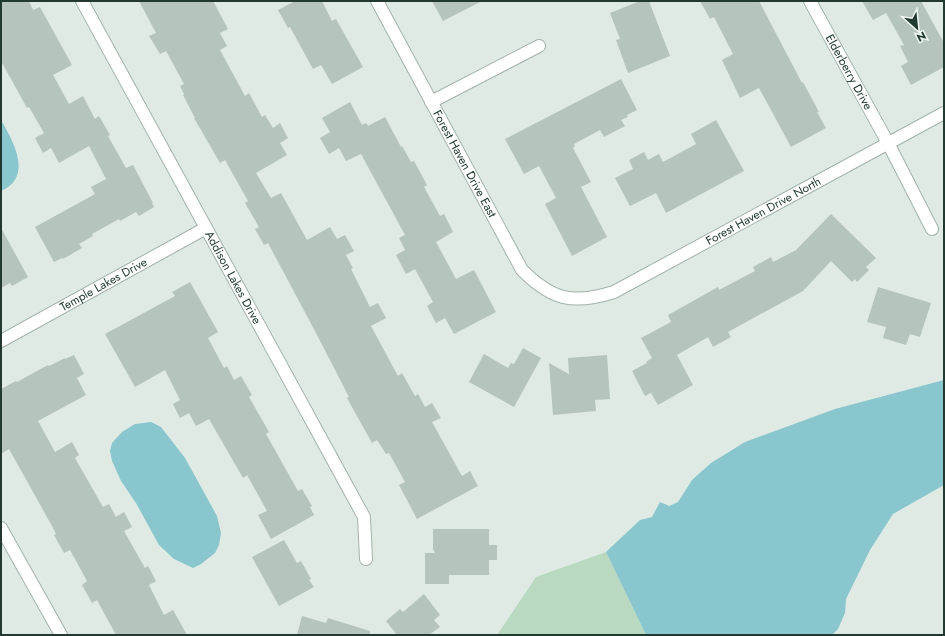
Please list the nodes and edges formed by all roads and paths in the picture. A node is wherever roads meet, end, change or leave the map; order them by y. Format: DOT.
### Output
graph roads {
  1 [pos="82,1"];
  2 [pos="377,1"];
  3 [pos="810,1"];
  4 [pos="539,46"];
  5 [pos="431,102"];
  6 [pos="944,113"];
  7 [pos="888,143"];
  8 [pos="206,228"];
  9 [pos="932,229"];
  10 [pos="578,299"];
  11 [pos="1,341"];
  12 [pos="1,528"];
  13 [pos="366,559"];
  14 [pos="61,635"];
  1 -- 8 [label="street, Addison Lakes Drive"];
  2 -- 5 [label="street, Forest Haven Drive East"];
  3 -- 7 [label="street, Elderberry Drive"];
  4 -- 5 [label="street"];
  5 -- 10 [label="street, Forest Haven Drive East"];
  6 -- 7 [label="street, Forest Haven Drive North"];
  7 -- 9 [label="street, Elderberry Drive"];
  7 -- 10 [label="street, Forest Haven Drive North"];
  8 -- 11 [label="street, Temple Lakes Drive"];
  8 -- 13 [label="street, Addison Lakes Drive"];
  12 -- 14 [label="street"];
}
